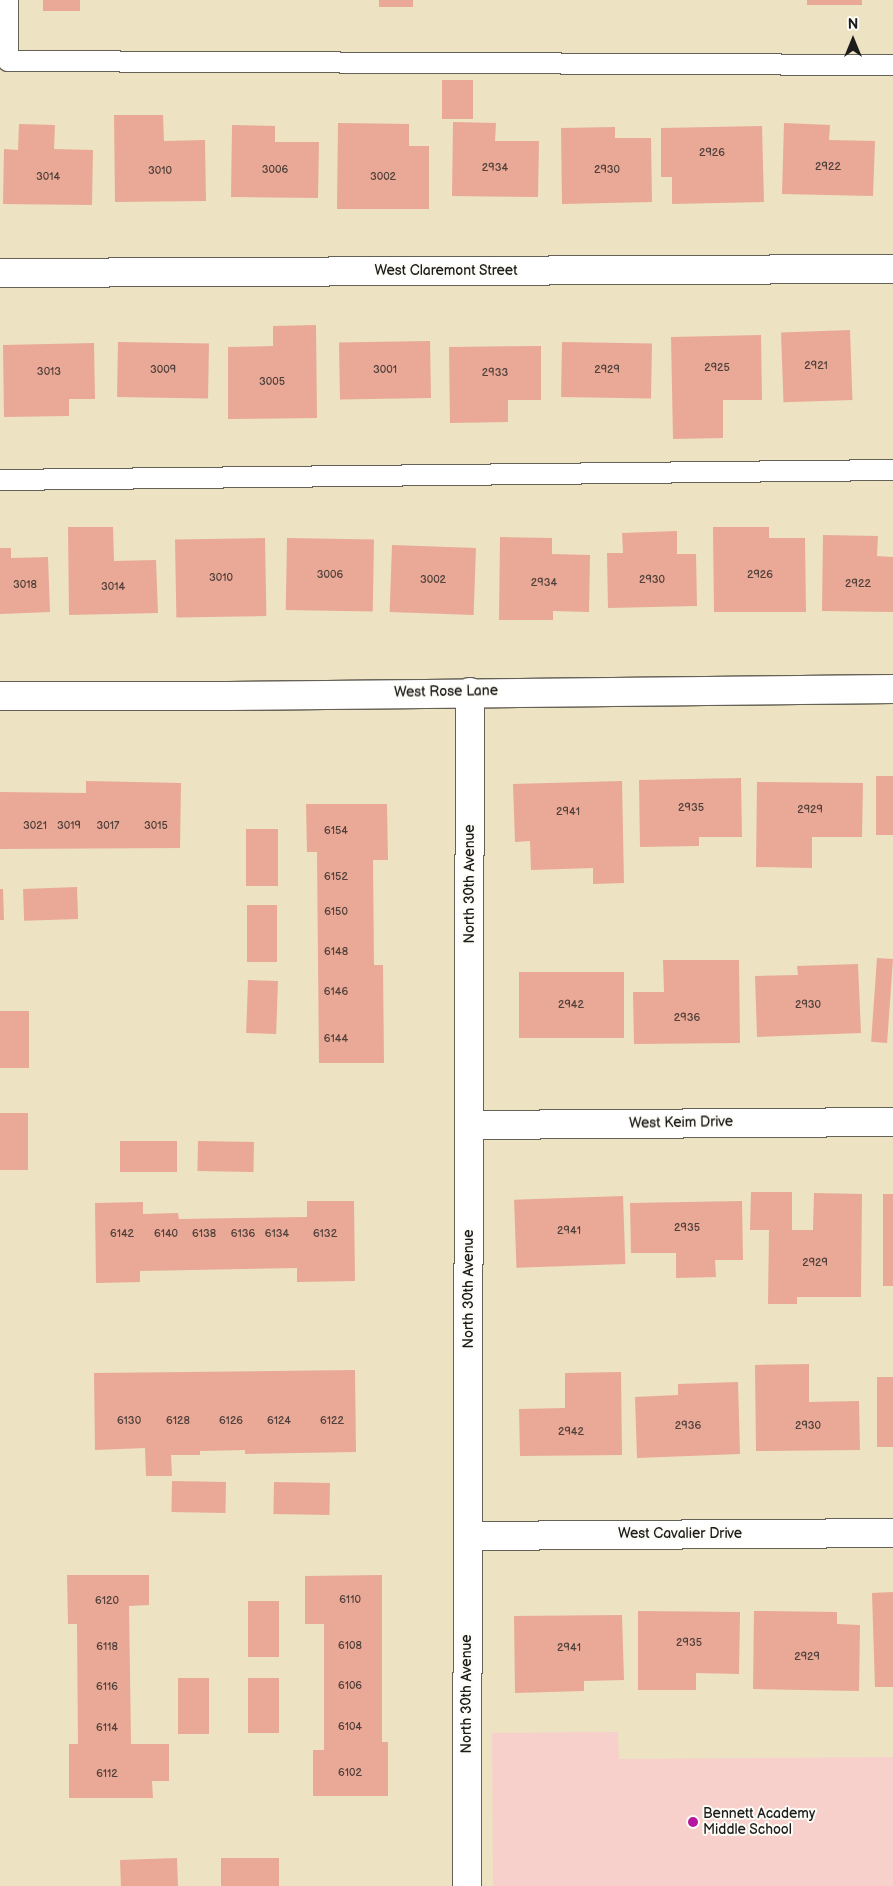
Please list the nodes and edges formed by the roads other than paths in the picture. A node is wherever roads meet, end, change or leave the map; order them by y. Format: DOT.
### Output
graph roads {
  1 [pos="8,0"];
  2 [pos="893,64"];
  3 [pos="893,270"];
  4 [pos="0,273"];
  5 [pos="893,470"];
  6 [pos="0,480"];
  7 [pos="893,689"];
  8 [pos="470,692"];
  9 [pos="0,696"];
  10 [pos="893,1122"];
  11 [pos="469,1125"];
  12 [pos="893,1533"];
  13 [pos="468,1536"];
  14 [pos="467,1886"];
  1 -- 2 [label="lane"];
  3 -- 4 [label="street, West Claremont Street"];
  5 -- 6 [label="lane"];
  7 -- 8 [label="street, West Rose Lane"];
  8 -- 9 [label="street, West Rose Lane"];
  8 -- 11 [label="street, North 30th Avenue"];
  10 -- 11 [label="street, West Keim Drive"];
  11 -- 13 [label="street, North 30th Avenue"];
  12 -- 13 [label="street, West Cavalier Drive"];
  13 -- 14 [label="street, North 30th Avenue"];
}
